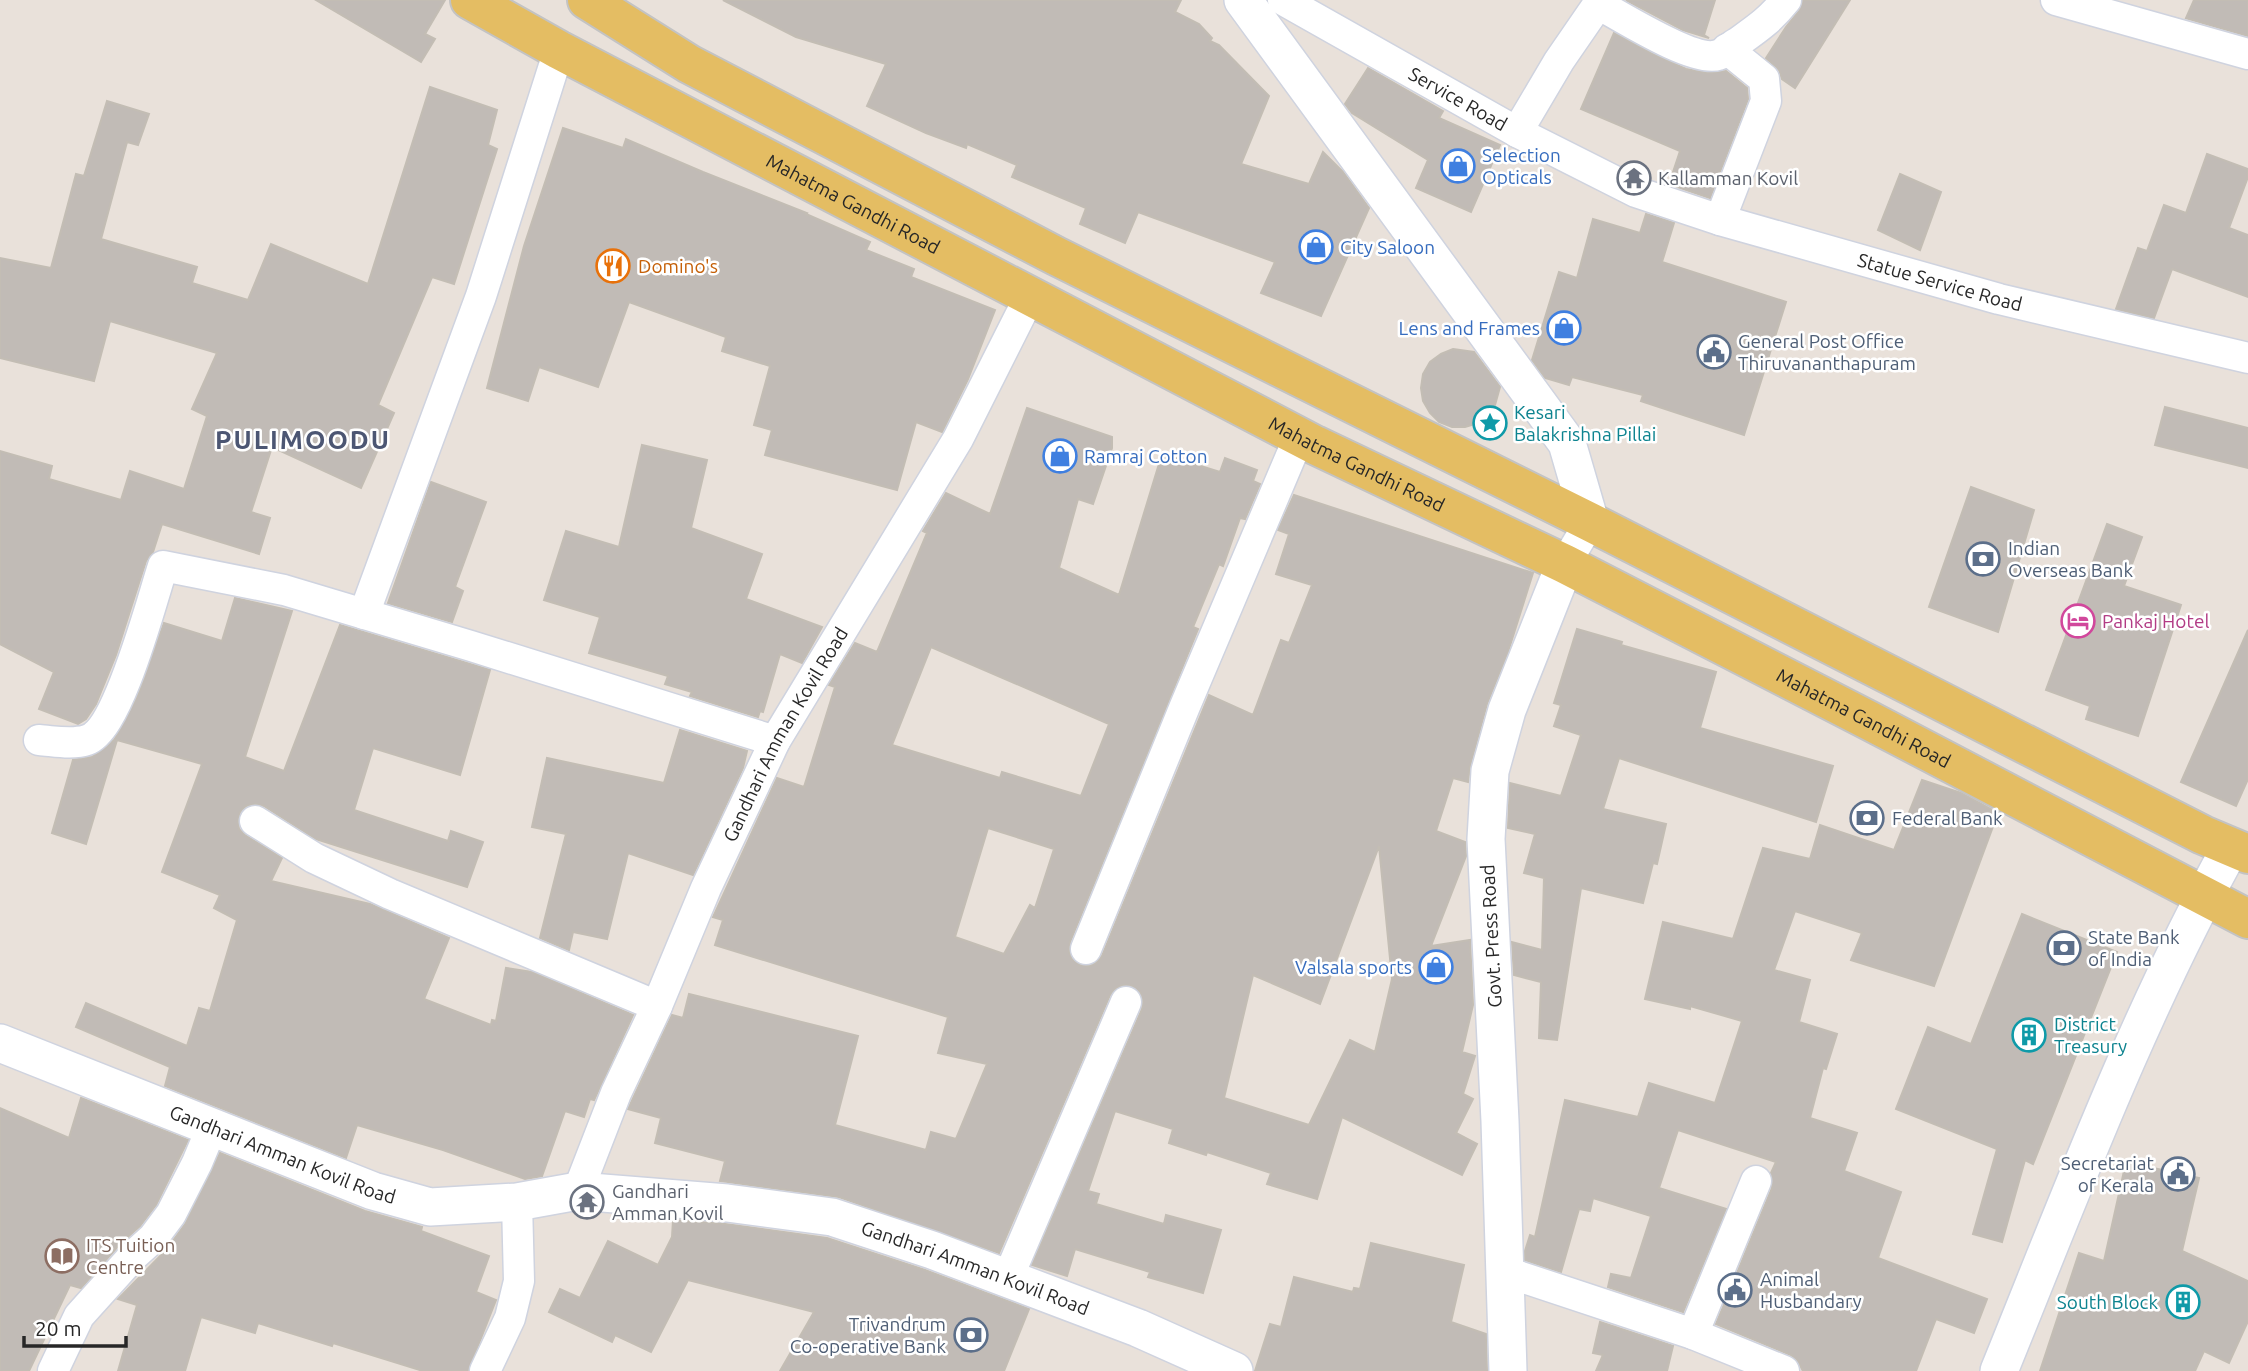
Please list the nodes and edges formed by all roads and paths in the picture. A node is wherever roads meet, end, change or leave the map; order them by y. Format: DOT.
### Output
graph roads {
  1 [pos="470,0"];
  2 [pos="587,0"];
  3 [pos="1243,0"];
  4 [pos="1283,0"];
  5 [pos="1786,0"];
  6 [pos="2056,0"];
  7 [pos="1600,2"];
  8 [pos="1727,49"];
  9 [pos="559,50"];
  10 [pos="2248,54"];
  11 [pos="1517,132"];
  12 [pos="1636,192"];
  13 [pos="1720,220"];
  14 [pos="1030,296"];
  15 [pos="2248,358"];
  16 [pos="1299,437"];
  17 [pos="1590,522"];
  18 [pos="1565,564"];
  19 [pos="364,614"];
  20 [pos="39,740"];
  21 [pos="775,741"];
  22 [pos="255,821"];
  23 [pos="2240,851"];
  24 [pos="2203,897"];
  25 [pos="2248,919"];
  26 [pos="1086,949"];
  27 [pos="1126,1002"];
  28 [pos="657,1006"];
  29 [pos="0,1043"];
  30 [pos="212,1127"];
  31 [pos="1755,1181"];
  32 [pos="578,1191"];
  33 [pos="517,1202"];
  34 [pos="1503,1271"];
  35 [pos="1007,1280"];
  36 [pos="1693,1334"];
  37 [pos="53,1371"];
  38 [pos="485,1371"];
  39 [pos="1234,1371"];
  40 [pos="1508,1371"];
  41 [pos="1784,1371"];
  42 [pos="1999,1371"];
  1 -- 9 [label="main road, Mahatma Gandhi Road"];
  2 -- 17 [label="main road"];
  3 -- 17 [label="street"];
  4 -- 11 [label="street, Service Road"];
  5 -- 8 [label="street"];
  6 -- 10 [label="street"];
  7 -- 8 [label="street"];
  7 -- 11 [label="street"];
  8 -- 13 [label="street"];
  9 -- 14 [label="main road, Mahatma Gandhi Road"];
  9 -- 19 [label="street"];
  11 -- 12 [label="street, Service Road"];
  12 -- 13 [label="street, Statue Service Road"];
  13 -- 15 [label="street, Statue Service Road"];
  14 -- 16 [label="main road, Mahatma Gandhi Road"];
  14 -- 21 [label="street, Gandhari Amman Kovil Road"];
  16 -- 18 [label="main road, Mahatma Gandhi Road"];
  16 -- 26 [label="street"];
  17 -- 18 [label="street, Govt. Press Road"];
  17 -- 23 [label="main road"];
  18 -- 24 [label="main road, Mahatma Gandhi Road"];
  18 -- 34 [label="street, Govt. Press Road"];
  19 -- 20 [label="street"];
  19 -- 21 [label="street"];
  21 -- 28 [label="street, Gandhari Amman Kovil Road"];
  22 -- 28 [label="street"];
  23 -- 24 [label="street"];
  24 -- 25 [label="main road, Mahatma Gandhi Road"];
  24 -- 42 [label="street"];
  27 -- 35 [label="street"];
  28 -- 32 [label="street, Gandhari Amman Kovil Road"];
  29 -- 30 [label="street, Gandhari Amman Kovil Road"];
  30 -- 33 [label="street, Gandhari Amman Kovil Road"];
  30 -- 37 [label="street"];
  31 -- 36 [label="street"];
  32 -- 33 [label="street, Gandhari Amman Kovil Road"];
  32 -- 35 [label="street, Gandhari Amman Kovil Road"];
  33 -- 38 [label="street"];
  34 -- 36 [label="street"];
  34 -- 40 [label="street, Govt. Press Road"];
  35 -- 39 [label="street, Gandhari Amman Kovil Road"];
  36 -- 41 [label="street"];
}
